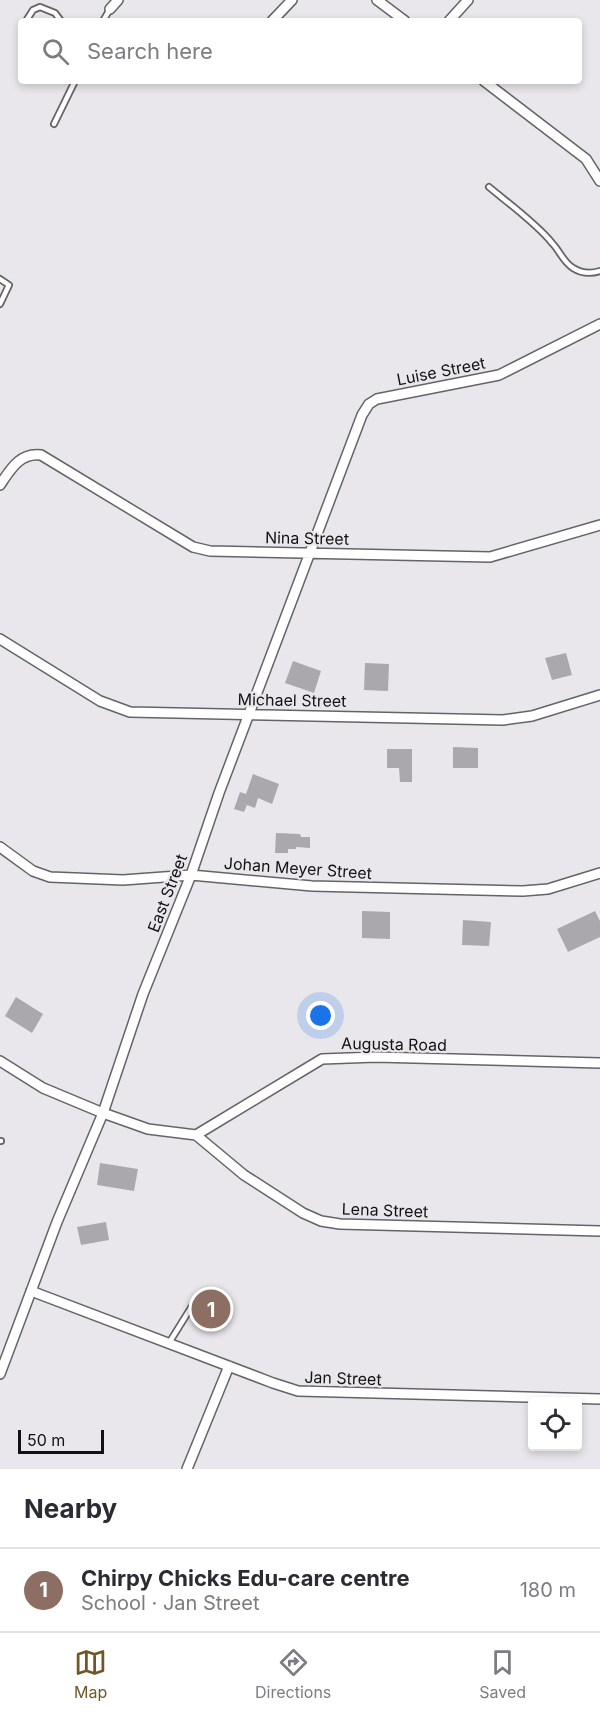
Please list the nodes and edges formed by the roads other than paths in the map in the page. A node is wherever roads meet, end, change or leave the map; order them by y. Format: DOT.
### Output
graph roads {
  1 [pos="118,0"];
  2 [pos="292,0"];
  3 [pos="377,0"];
  4 [pos="468,0"];
  5 [pos="110,9"];
  6 [pos="28,18"];
  7 [pos="59,18"];
  8 [pos="105,18"];
  9 [pos="276,18"];
  10 [pos="401,18"];
  11 [pos="452,18"];
  12 [pos="74,84"];
  13 [pos="488,84"];
  14 [pos="54,124"];
  15 [pos="600,181"];
  16 [pos="489,187"];
  17 [pos="600,271"];
  18 [pos="0,279"];
  19 [pos="0,304"];
  20 [pos="600,324"];
  21 [pos="360,421"];
  22 [pos="0,485"];
  23 [pos="600,525"];
  24 [pos="310,553"];
  25 [pos="0,639"];
  26 [pos="600,695"];
  27 [pos="249,714"];
  28 [pos="0,847"];
  29 [pos="600,873"];
  30 [pos="191,875"];
  31 [pos="0,1061"];
  32 [pos="600,1063"];
  33 [pos="103,1113"];
  34 [pos="196,1135"];
  35 [pos="600,1231"];
  36 [pos="31,1291"];
  37 [pos="192,1306"];
  38 [pos="169,1343"];
  39 [pos="3,1353"];
  40 [pos="229,1366"];
  41 [pos="1,1368"];
  42 [pos="600,1399"];
  43 [pos="187,1469"];
  1 -- 5 [label="street"];
  2 -- 9 [label="street"];
  3 -- 10 [label="street"];
  4 -- 11 [label="street"];
  5 -- 8 [label="lane"];
  6 -- 7 [label="lane"];
  12 -- 14 [label="lane"];
  13 -- 15 [label="street"];
  16 -- 17 [label="lane"];
  18 -- 19 [label="lane"];
  20 -- 21 [label="street, Luise Street"];
  21 -- 24 [label="street, East Street"];
  22 -- 24 [label="street, Nina Street"];
  23 -- 24 [label="street, Nina Street"];
  24 -- 27 [label="street, East Street"];
  25 -- 27 [label="street, Michael Street"];
  26 -- 27 [label="street, Michael Street"];
  27 -- 30 [label="street, East Street"];
  28 -- 30 [label="street, Johan Meyer Street"];
  29 -- 30 [label="street, Johan Meyer Street"];
  30 -- 33 [label="street, East Street"];
  31 -- 33 [label="street"];
  32 -- 34 [label="street, Augusta Road"];
  33 -- 34 [label="street"];
  33 -- 36 [label="street, East Street"];
  34 -- 35 [label="street, Lena Street"];
  36 -- 38 [label="street, Jan Street"];
  36 -- 39 [label="street, East Street"];
  37 -- 38 [label="lane"];
  38 -- 40 [label="street, Jan Street"];
  39 -- 41 [label="street, East Street"];
  40 -- 42 [label="street, Jan Street"];
  40 -- 43 [label="street"];
}
